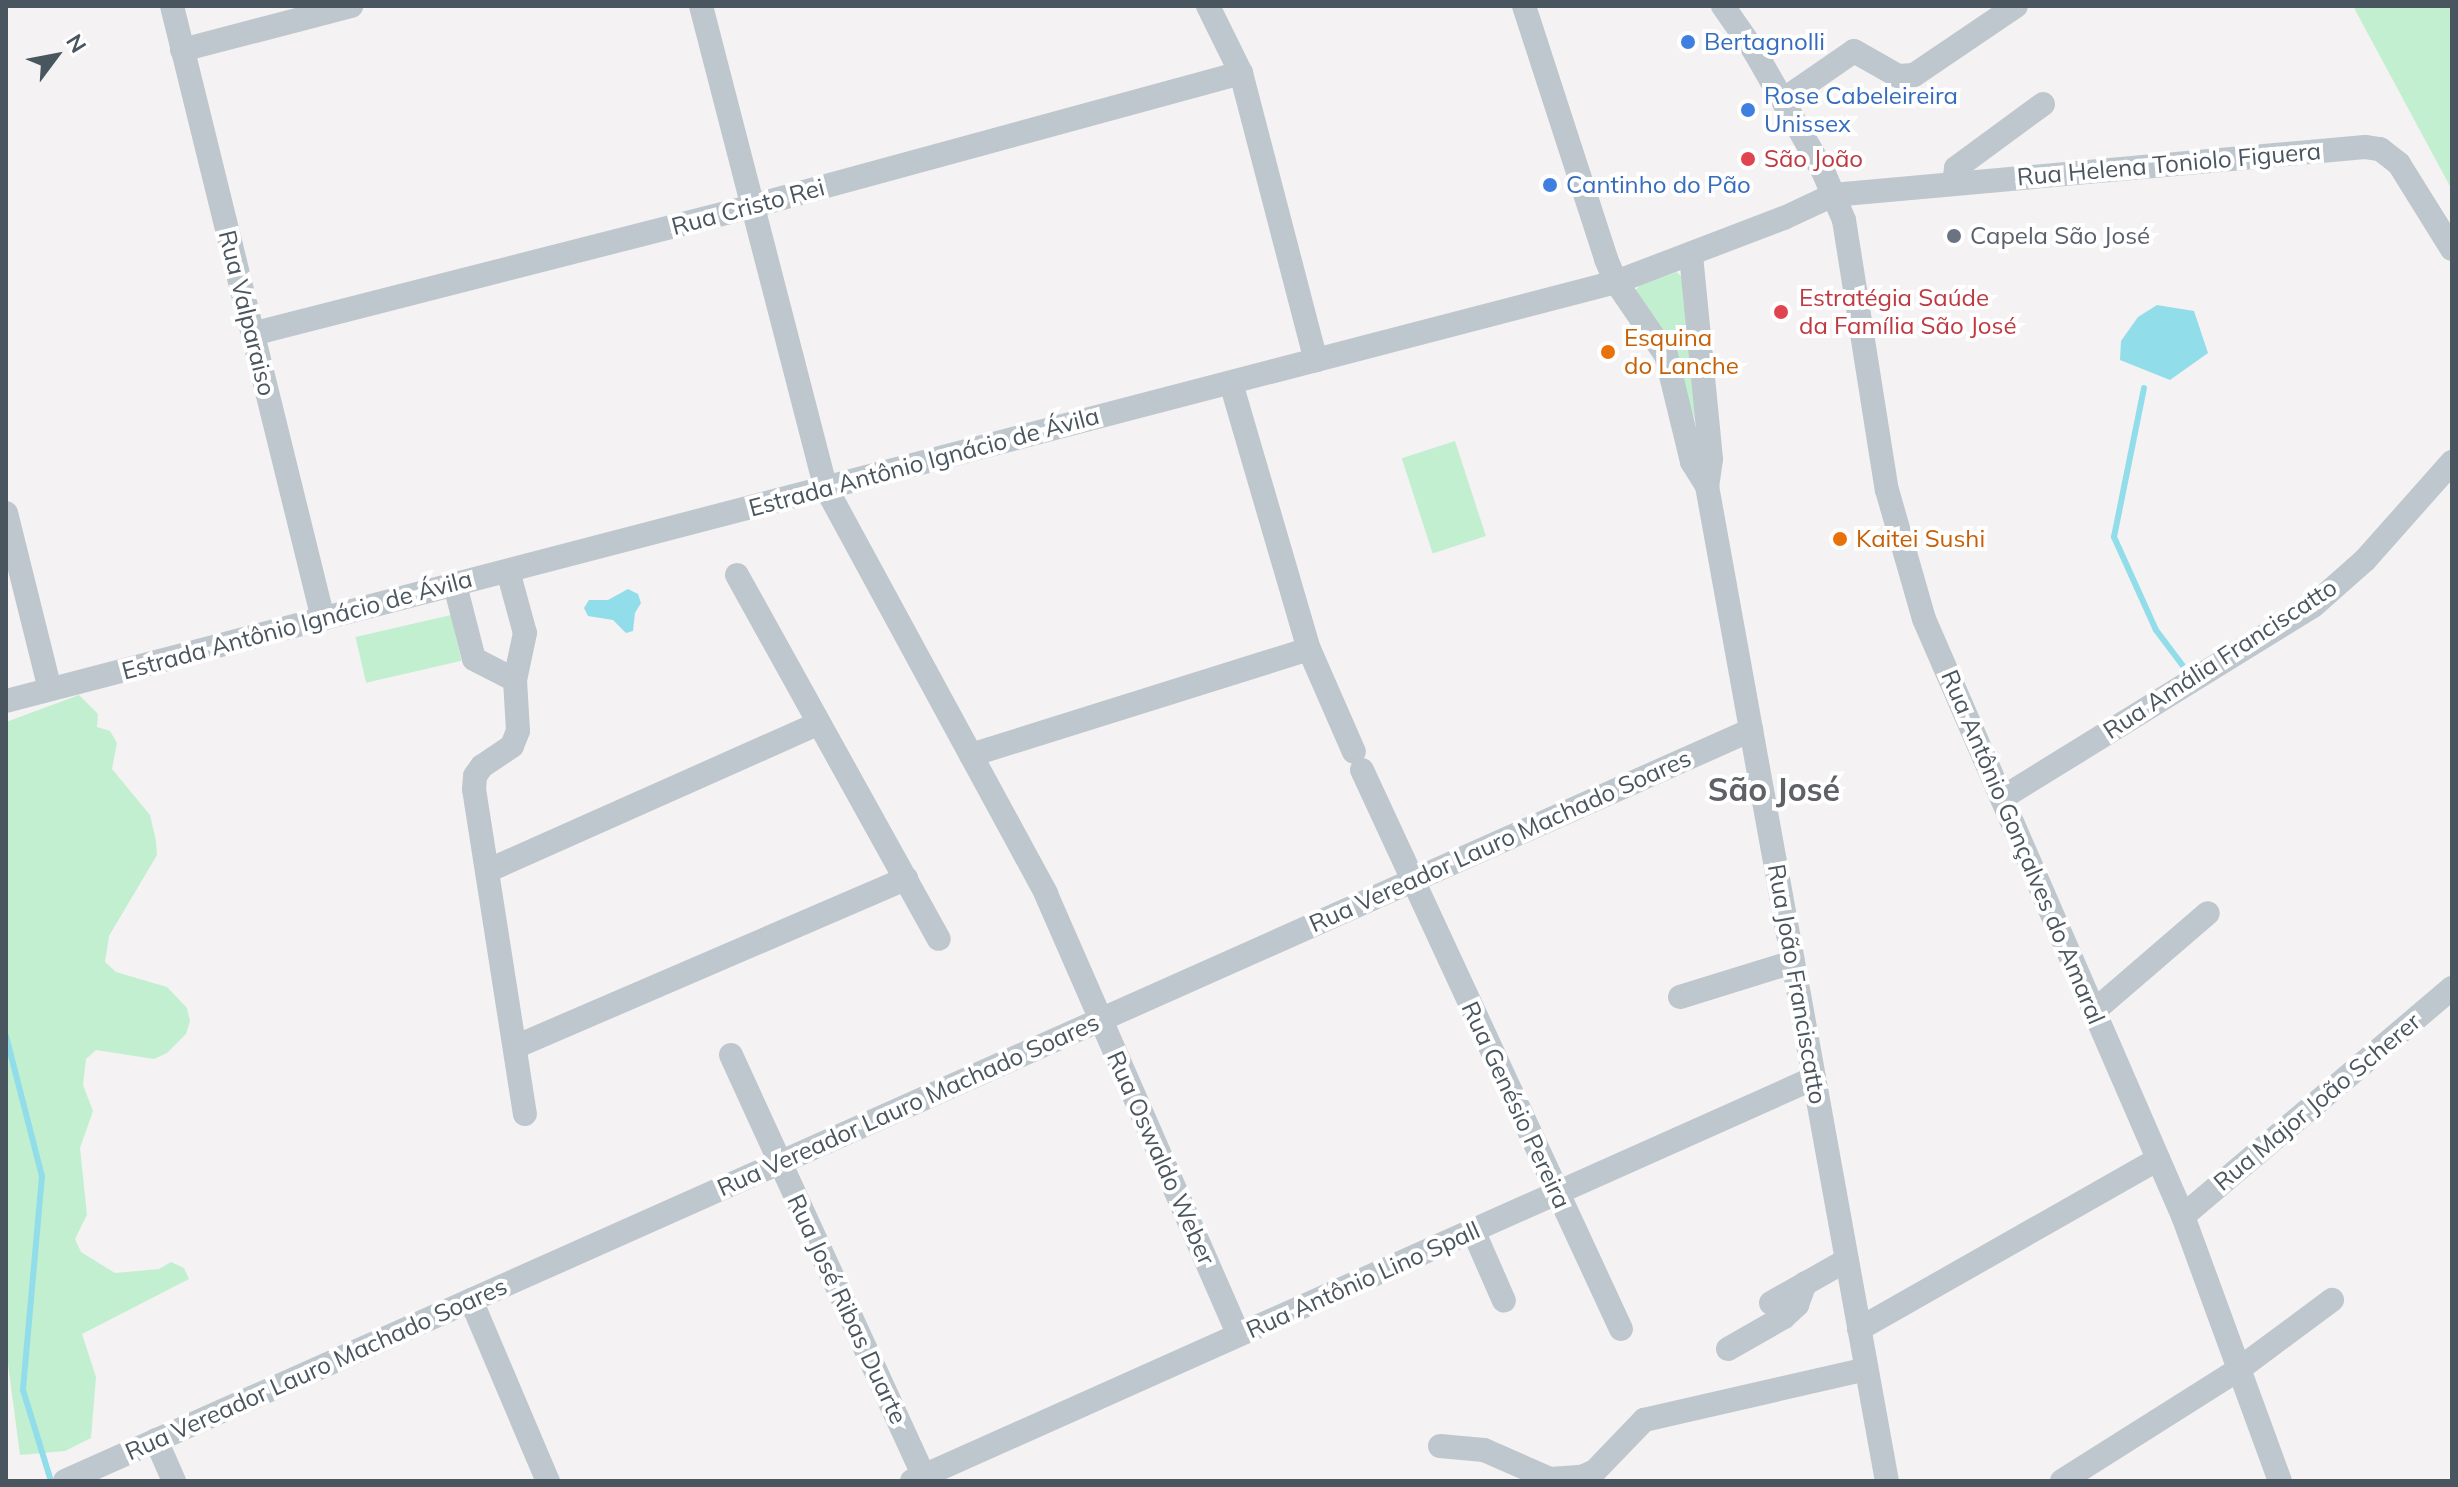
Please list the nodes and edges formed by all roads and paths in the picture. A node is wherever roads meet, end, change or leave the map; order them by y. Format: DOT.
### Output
graph roads {
  1 [pos="172,6"];
  2 [pos="351,6"];
  3 [pos="701,6"];
  4 [pos="1208,6"];
  5 [pos="1524,6"];
  6 [pos="1723,6"];
  7 [pos="2016,6"];
  8 [pos="182,50"];
  9 [pos="1241,73"];
  10 [pos="1783,100"];
  11 [pos="2043,104"];
  12 [pos="1954,183"];
  13 [pos="1833,195"];
  14 [pos="753,206"];
  15 [pos="2452,249"];
  16 [pos="1691,255"];
  17 [pos="1616,282"];
  18 [pos="252,334"];
  19 [pos="1316,360"];
  20 [pos="1231,383"];
  21 [pos="2452,462"];
  22 [pos="1707,486"];
  23 [pos="826,488"];
  24 [pos="6,513"];
  25 [pos="508,571"];
  26 [pos="737,575"];
  27 [pos="455,585"];
  28 [pos="323,619"];
  29 [pos="1309,649"];
  30 [pos="515,680"];
  31 [pos="50,689"];
  32 [pos="6,701"];
  33 [pos="819,723"];
  34 [pos="1751,730"];
  35 [pos="971,755"];
  36 [pos="2002,798"];
  37 [pos="487,871"];
  38 [pos="906,879"];
  39 [pos="1411,881"];
  40 [pos="2208,913"];
  41 [pos="939,939"];
  42 [pos="1793,962"];
  43 [pos="2452,988"];
  44 [pos="1680,997"];
  45 [pos="2094,1011"];
  46 [pos="1100,1019"];
  47 [pos="515,1047"];
  48 [pos="731,1055"];
  49 [pos="1814,1078"];
  50 [pos="525,1114"];
  51 [pos="2158,1159"];
  52 [pos="780,1162"];
  53 [pos="1557,1193"];
  54 [pos="2183,1216"];
  55 [pos="1473,1230"];
  56 [pos="1847,1260"];
  57 [pos="1805,1283"];
  58 [pos="471,1300"];
  59 [pos="2332,1300"];
  60 [pos="1504,1301"];
  61 [pos="1771,1303"];
  62 [pos="1621,1329"];
  63 [pos="1859,1329"];
  64 [pos="1239,1335"];
  65 [pos="1728,1349"];
  66 [pos="1866,1369"];
  67 [pos="2239,1369"];
  68 [pos="156,1440"];
  69 [pos="1440,1446"];
  70 [pos="918,1478"];
  71 [pos="65,1481"];
  72 [pos="174,1481"];
  73 [pos="548,1481"];
  74 [pos="1887,1481"];
  75 [pos="2062,1481"];
  76 [pos="2280,1481"];
  1 -- 8 [label="street, Rua Valparaiso"];
  2 -- 8 [label="street"];
  3 -- 14 [label="street, Rua Oswaldo Weber"];
  4 -- 9 [label="street"];
  5 -- 17 [label="street, Rua João Franciscatto"];
  6 -- 10 [label="street, Rua Antônio Gonçalves do Amaral"];
  7 -- 10 [label="street"];
  8 -- 18 [label="street, Rua Valparaiso"];
  9 -- 14 [label="street, Rua Cristo Rei"];
  9 -- 19 [label="street"];
  10 -- 13 [label="street, Rua Antônio Gonçalves do Amaral"];
  11 -- 12 [label="street"];
  12 -- 13 [label="street, Rua Helena Toniolo Figuera"];
  12 -- 15 [label="street, Rua Helena Toniolo Figuera"];
  13 -- 16 [label="street, Estrada Antônio Ignácio de Ávila"];
  13 -- 36 [label="street, Rua Antônio Gonçalves do Amaral"];
  14 -- 18 [label="street, Rua Cristo Rei"];
  14 -- 23 [label="street, Rua Oswaldo Weber"];
  16 -- 17 [label="street, Estrada Antônio Ignácio de Ávila"];
  16 -- 22 [label="street, Rua João Franciscatto"];
  17 -- 19 [label="street, Estrada Antônio Ignácio de Ávila"];
  17 -- 22 [label="street, Rua João Franciscatto"];
  18 -- 28 [label="street, Rua Valparaiso"];
  19 -- 20 [label="street, Estrada Antônio Ignácio de Ávila"];
  20 -- 23 [label="street, Estrada Antônio Ignácio de Ávila"];
  20 -- 29 [label="street, Rua Genésio Pereira"];
  21 -- 36 [label="street, Rua Amália Franciscatto"];
  22 -- 34 [label="street, Rua João Franciscatto"];
  23 -- 25 [label="street, Estrada Antônio Ignácio de Ávila"];
  23 -- 35 [label="street, Rua Oswaldo Weber"];
  24 -- 31 [label="street"];
  25 -- 27 [label="street, Estrada Antônio Ignácio de Ávila"];
  25 -- 30 [label="street"];
  26 -- 33 [label="street"];
  27 -- 28 [label="street, Estrada Antônio Ignácio de Ávila"];
  27 -- 30 [label="street"];
  28 -- 31 [label="street, Estrada Antônio Ignácio de Ávila"];
  29 -- 35 [label="street"];
  29 -- 39 [label="street, Rua Genésio Pereira"];
  30 -- 37 [label="street"];
  31 -- 32 [label="street, Estrada Antônio Ignácio de Ávila"];
  33 -- 37 [label="street"];
  33 -- 38 [label="street"];
  34 -- 39 [label="street, Rua Vereador Lauro Machado Soares"];
  34 -- 42 [label="street, Rua João Franciscatto"];
  35 -- 46 [label="street, Rua Oswaldo Weber"];
  36 -- 45 [label="street, Rua Antônio Gonçalves do Amaral"];
  37 -- 47 [label="street"];
  38 -- 41 [label="street"];
  38 -- 47 [label="street"];
  39 -- 46 [label="street, Rua Vereador Lauro Machado Soares"];
  39 -- 53 [label="street, Rua Genésio Pereira"];
  40 -- 45 [label="street"];
  42 -- 44 [label="street"];
  42 -- 49 [label="street, Rua João Franciscatto"];
  43 -- 54 [label="street, Rua Major João Scherer"];
  45 -- 51 [label="street, Rua Antônio Gonçalves do Amaral"];
  46 -- 52 [label="street, Rua Vereador Lauro Machado Soares"];
  46 -- 64 [label="street, Rua Oswaldo Weber"];
  47 -- 50 [label="street"];
  48 -- 52 [label="street, Rua José Ribas Duarte"];
  49 -- 53 [label="street, Rua Antônio Lino Spall"];
  49 -- 56 [label="street, Rua João Franciscatto"];
  51 -- 54 [label="street, Rua Antônio Gonçalves do Amaral"];
  51 -- 63 [label="street"];
  52 -- 58 [label="street, Rua Vereador Lauro Machado Soares"];
  52 -- 70 [label="street, Rua José Ribas Duarte"];
  53 -- 55 [label="street, Rua Antônio Lino Spall"];
  53 -- 62 [label="street, Rua Genésio Pereira"];
  54 -- 67 [label="street, Rua Antônio Gonçalves do Amaral"];
  55 -- 60 [label="street"];
  55 -- 64 [label="street, Rua Antônio Lino Spall"];
  56 -- 57 [label="street"];
  56 -- 63 [label="street, Rua João Franciscatto"];
  57 -- 61 [label="street"];
  57 -- 65 [label="street"];
  58 -- 68 [label="street, Rua Vereador Lauro Machado Soares"];
  58 -- 73 [label="street"];
  59 -- 67 [label="street"];
  63 -- 66 [label="street, Rua João Franciscatto"];
  64 -- 70 [label="street, Rua Antônio Lino Spall"];
  66 -- 69 [label="street"];
  66 -- 74 [label="street, Rua João Franciscatto"];
  67 -- 75 [label="street"];
  67 -- 76 [label="street, Rua Antônio Gonçalves do Amaral"];
  68 -- 71 [label="street, Rua Vereador Lauro Machado Soares"];
  68 -- 72 [label="street"];
}
